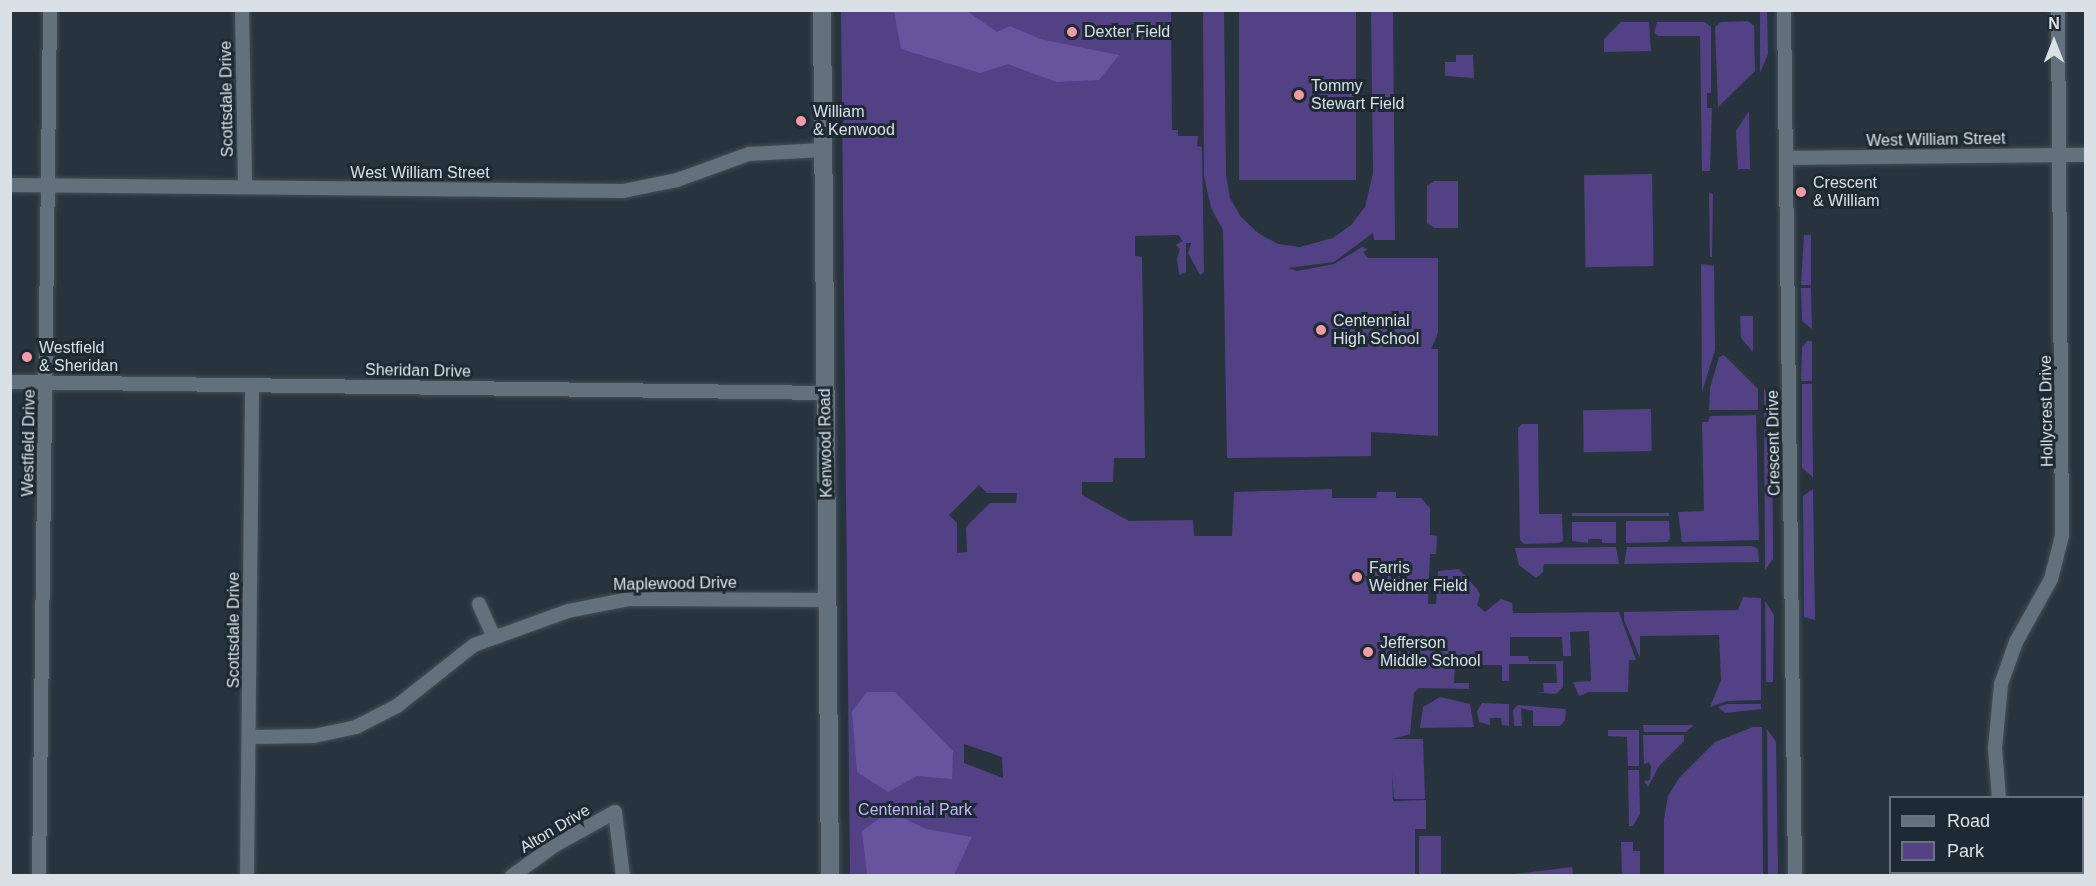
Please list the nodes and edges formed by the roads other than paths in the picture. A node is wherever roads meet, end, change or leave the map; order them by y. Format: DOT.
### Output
graph roads {
  1 [pos="50,10"];
  2 [pos="242,10"];
  3 [pos="822,10"];
  4 [pos="1784,10"];
  5 [pos="2058,10"];
  6 [pos="823,150"];
  7 [pos="2059,155"];
  8 [pos="2085,155"];
  9 [pos="1787,158"];
  10 [pos="10,185"];
  11 [pos="49,186"];
  12 [pos="245,187"];
  13 [pos="10,382"];
  14 [pos="46,382"];
  15 [pos="252,385"];
  16 [pos="826,393"];
  17 [pos="827,600"];
  18 [pos="479,604"];
  19 [pos="493,636"];
  20 [pos="250,737"];
  21 [pos="1999,796"];
  22 [pos="39,876"];
  23 [pos="247,876"];
  24 [pos="512,876"];
  25 [pos="623,876"];
  26 [pos="830,876"];
  27 [pos="1795,876"];
  1 -- 11 [label="street, Westfield Drive"];
  2 -- 12 [label="street, Scottsdale Drive"];
  3 -- 6 [label="street, Kenwood Road"];
  4 -- 9 [label="street, Crescent Drive"];
  5 -- 7 [label="street, Hollycrest Drive"];
  6 -- 12 [label="street, West William Street"];
  6 -- 16 [label="street, Kenwood Road"];
  7 -- 8 [label="street, West William Street"];
  7 -- 9 [label="street, West William Street"];
  7 -- 21 [label="street, Hollycrest Drive"];
  9 -- 27 [label="street, Crescent Drive"];
  10 -- 11 [label="street, West William Street"];
  11 -- 12 [label="street, West William Street"];
  11 -- 14 [label="street, Westfield Drive"];
  13 -- 14 [label="street, Sheridan Drive"];
  14 -- 15 [label="street, Sheridan Drive"];
  14 -- 22 [label="street, Westfield Drive"];
  15 -- 16 [label="street, Sheridan Drive"];
  15 -- 20 [label="street, Scottsdale Drive"];
  16 -- 17 [label="street, Kenwood Road"];
  17 -- 19 [label="street, Maplewood Drive"];
  17 -- 26 [label="street, Kenwood Road"];
  18 -- 19 [label="street"];
  19 -- 20 [label="street, Maplewood Drive"];
  20 -- 23 [label="street, Scottsdale Drive"];
  24 -- 25 [label="street, Alton Drive"];
}
